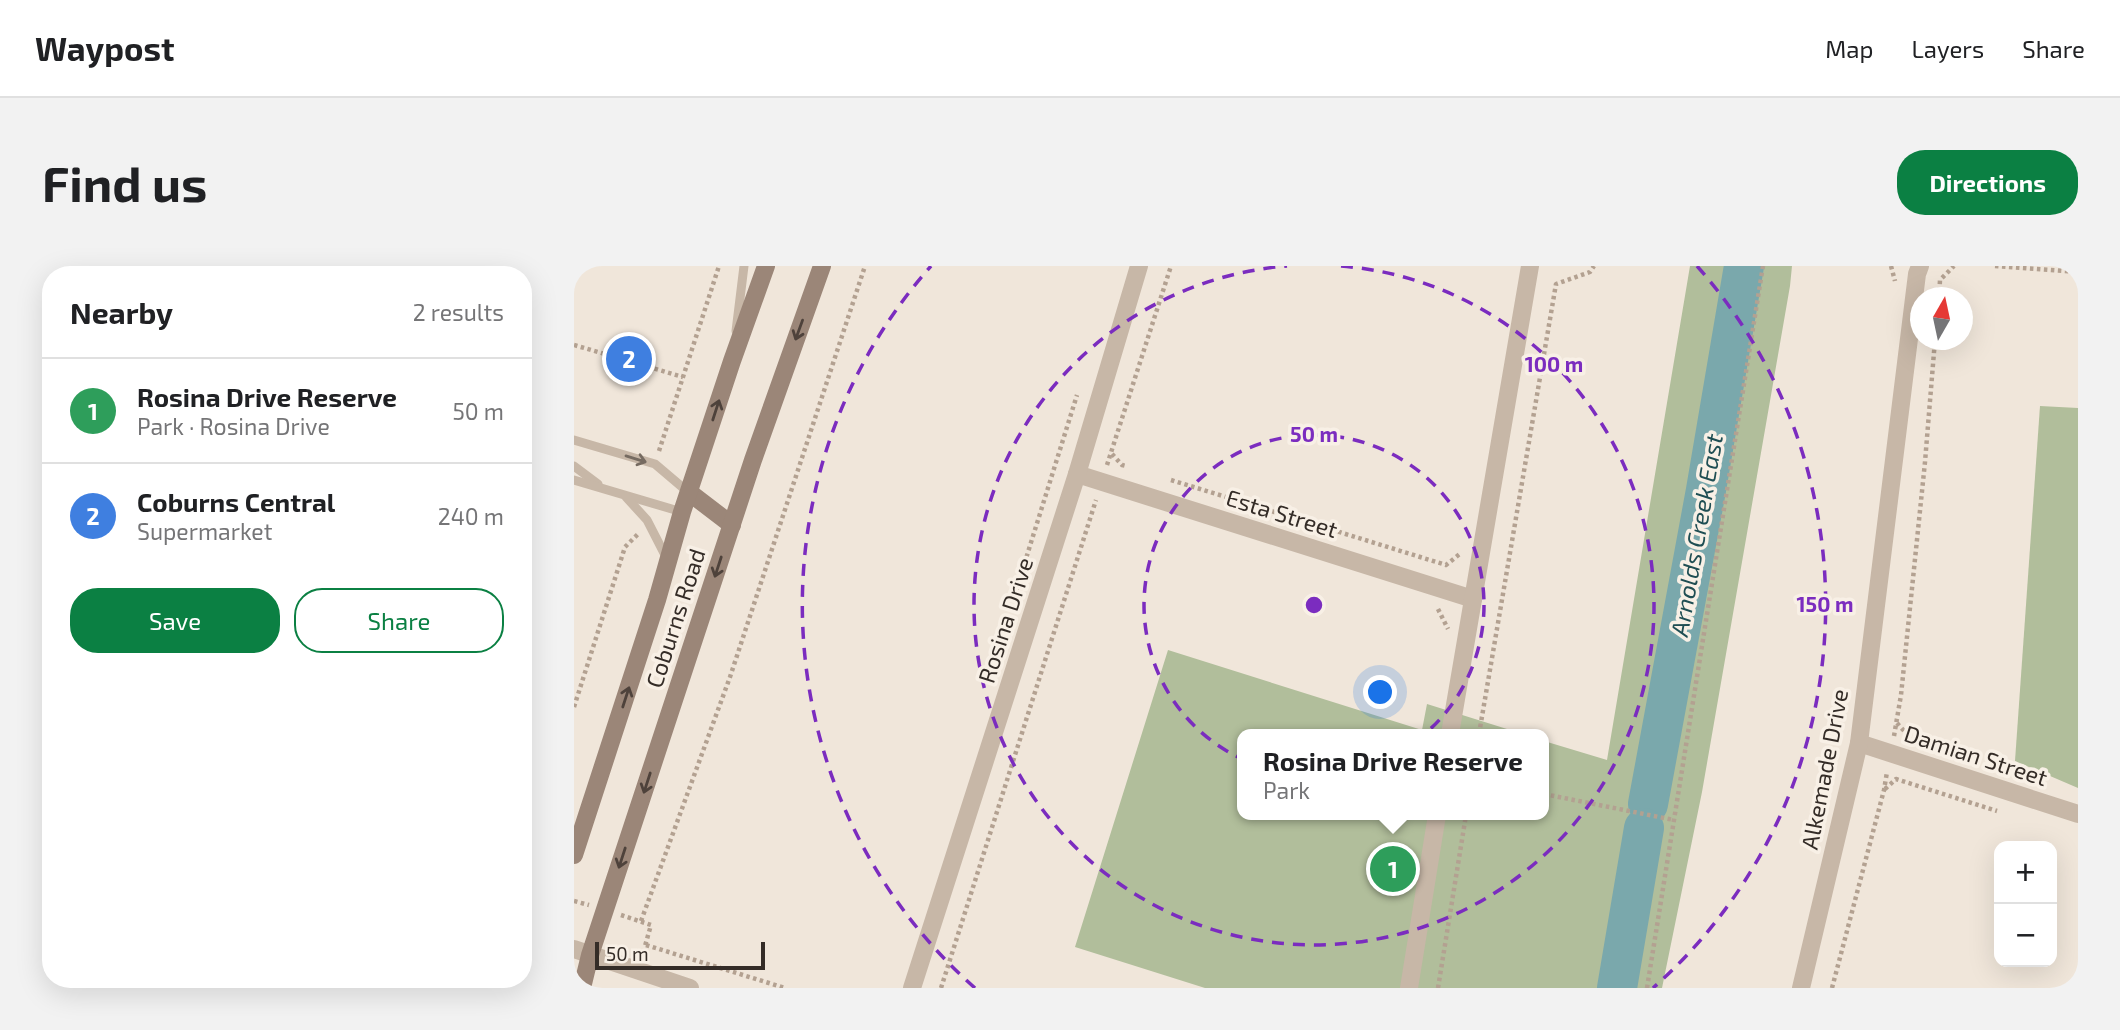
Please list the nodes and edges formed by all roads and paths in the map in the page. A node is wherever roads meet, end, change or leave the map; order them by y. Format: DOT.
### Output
graph roads {
  1 [pos="744,266"];
  2 [pos="766,266"];
  3 [pos="822,266"];
  4 [pos="864,266"];
  5 [pos="1139,266"];
  6 [pos="1171,266"];
  7 [pos="1530,266"];
  8 [pos="1594,266"];
  9 [pos="1763,266"];
  10 [pos="1920,266"];
  11 [pos="1955,266"];
  12 [pos="1995,266"];
  13 [pos="2078,272"];
  14 [pos="1940,287"];
  15 [pos="574,345"];
  16 [pos="1934,350"];
  17 [pos="732,360"];
  18 [pos="683,377"];
  19 [pos="574,440"];
  20 [pos="1111,453"];
  21 [pos="574,466"];
  22 [pos="1135,469"];
  23 [pos="1077,474"];
  24 [pos="1160,477"];
  25 [pos="574,480"];
  26 [pos="1102,482"];
  27 [pos="604,489"];
  28 [pos="690,494"];
  29 [pos="624,495"];
  30 [pos="682,512"];
  31 [pos="732,525"];
  32 [pos="1462,552"];
  33 [pos="669,562"];
  34 [pos="1473,599"];
  35 [pos="1451,729"];
  36 [pos="1480,729"];
  37 [pos="1859,743"];
  38 [pos="1891,752"];
  39 [pos="1884,790"];
  40 [pos="1549,795"];
  41 [pos="2000,812"];
  42 [pos="2078,814"];
  43 [pos="1436,820"];
  44 [pos="1465,820"];
  45 [pos="1674,820"];
  46 [pos="574,855"];
  47 [pos="574,901"];
  48 [pos="605,910"];
  49 [pos="641,922"];
  50 [pos="646,944"];
  51 [pos="582,952"];
  52 [pos="639,971"];
  53 [pos="582,988"];
  54 [pos="690,988"];
  55 [pos="786,988"];
  56 [pos="912,988"];
  57 [pos="941,988"];
  58 [pos="1409,988"];
  59 [pos="1438,988"];
  60 [pos="1647,988"];
  61 [pos="1801,988"];
  62 [pos="1832,988"];
  1 -- 17 [label="lane, Coburns Road"];
  2 -- 17 [label="main road, Coburns Road"];
  3 -- 31 [label="main road, Coburns Road, one-way"];
  4 -- 49 [label="path"];
  5 -- 23 [label="street, Rosina Drive"];
  6 -- 20 [label="path"];
  7 -- 34 [label="street"];
  8 -- 36 [label="path"];
  9 -- 45 [label="path"];
  10 -- 37 [label="street, Alkemade Drive"];
  11 -- 14 [label="path"];
  12 -- 13 [label="path"];
  15 -- 18 [label="path"];
  16 -- 38 [label="path"];
  28 -- 17 [label="main road, Coburns Road, one-way"];
  19 -- 28 [label="lane, one-way"];
  20 -- 22 [label="path"];
  20 -- 26 [label="path"];
  21 -- 27 [label="lane"];
  23 -- 26 [label="street, Esta Street"];
  23 -- 56 [label="street, Rosina Drive"];
  24 -- 32 [label="path"];
  25 -- 27 [label="lane"];
  26 -- 34 [label="street, Esta Street"];
  26 -- 57 [label="path"];
  27 -- 29 [label="lane"];
  28 -- 30 [label="main road, Coburns Road"];
  28 -- 31 [label="main road"];
  29 -- 30 [label="lane"];
  29 -- 33 [label="lane"];
  30 -- 31 [label="main road"];
  30 -- 33 [label="main road, Coburns Road"];
  31 -- 48 [label="main road, Coburns Road, one-way"];
  46 -- 33 [label="main road, Coburns Road, one-way"];
  34 -- 35 [label="street"];
  37 -- 38 [label="street, Damian Street"];
  37 -- 61 [label="street, Alkemade Drive"];
  38 -- 39 [label="path"];
  38 -- 42 [label="street, Damian Street"];
  39 -- 41 [label="path"];
  39 -- 62 [label="path"];
  40 -- 45 [label="path"];
  43 -- 58 [label="street"];
  44 -- 59 [label="path"];
  45 -- 60 [label="path"];
  47 -- 48 [label="path"];
  48 -- 49 [label="path"];
  48 -- 51 [label="main road, Coburns Road"];
  49 -- 50 [label="path"];
  50 -- 52 [label="path"];
  50 -- 55 [label="path"];
  51 -- 52 [label="street"];
  51 -- 53 [label="main road, Coburns Road"];
  52 -- 54 [label="street"];
}
